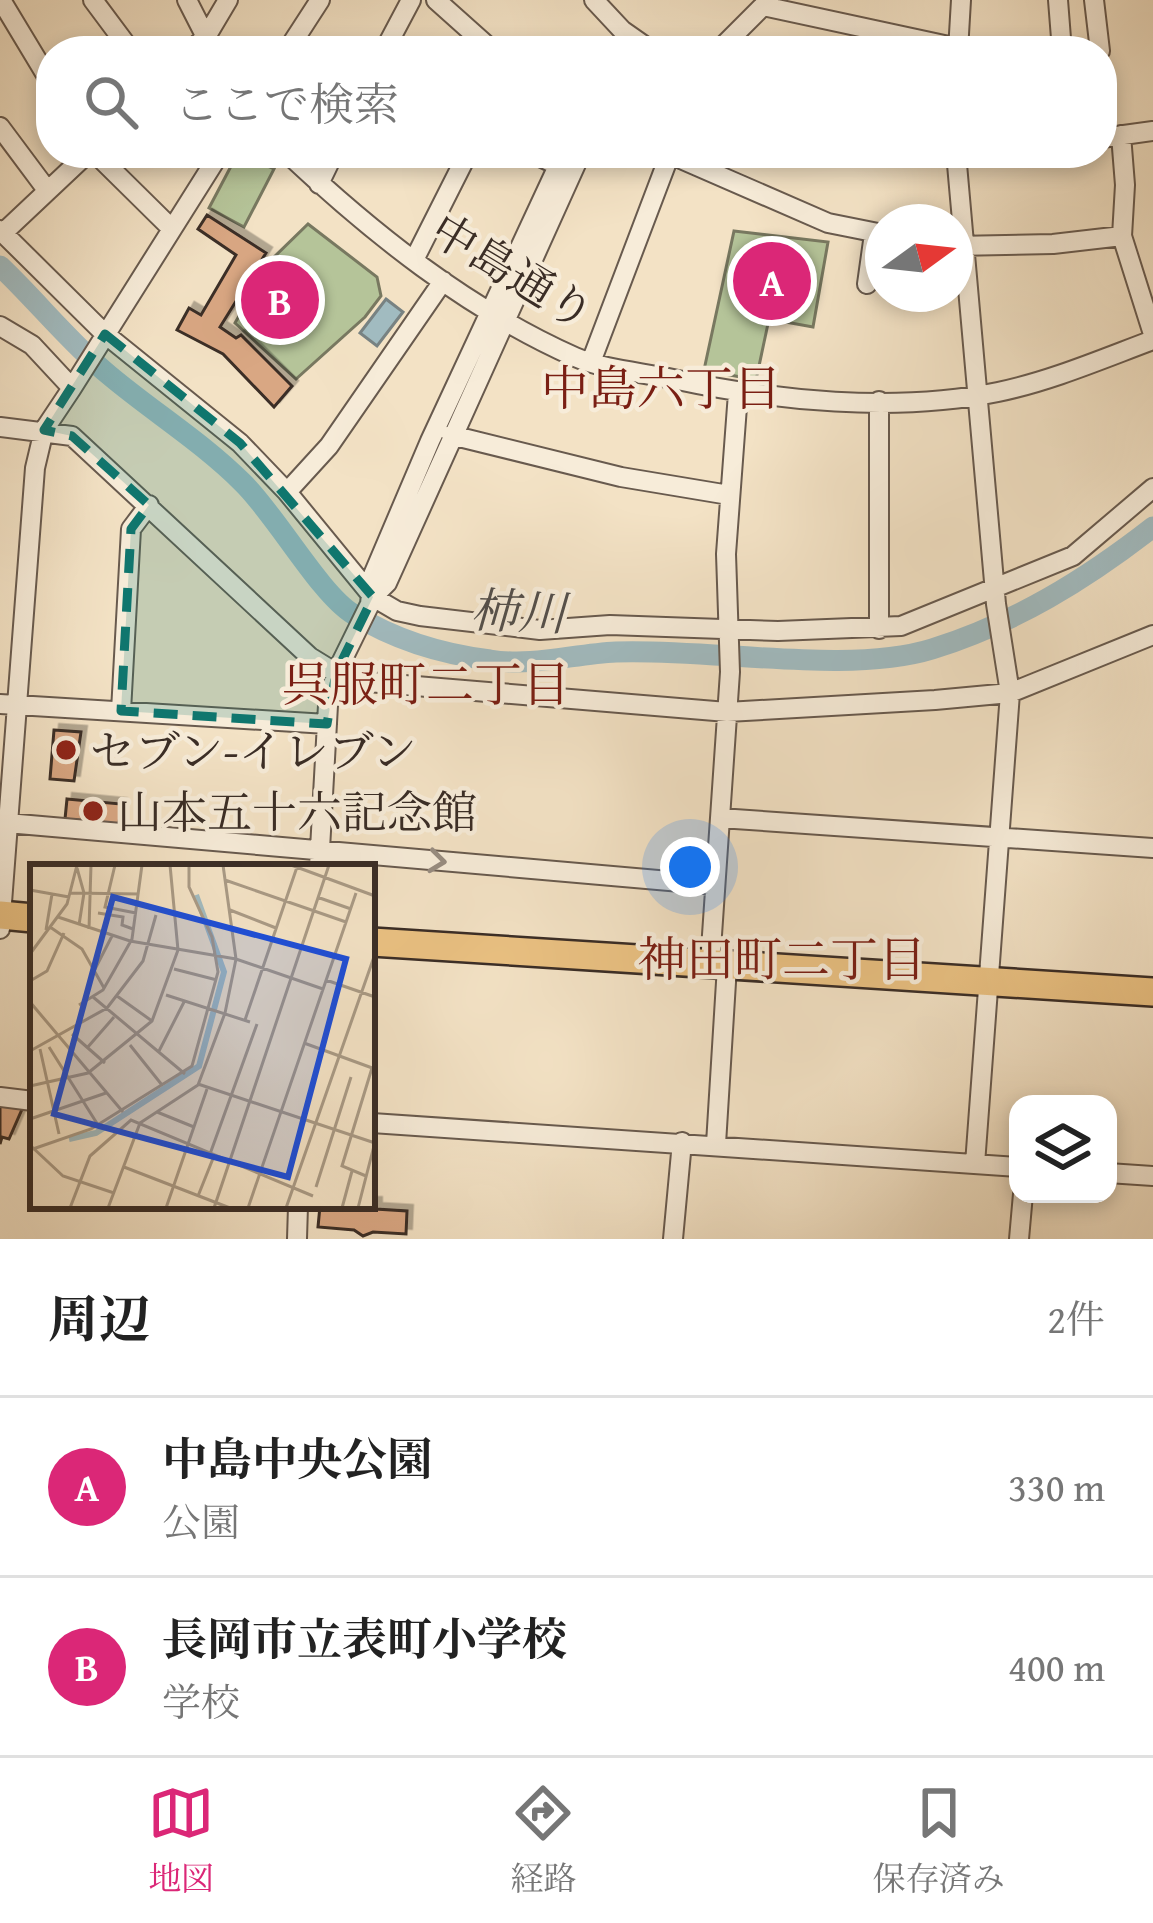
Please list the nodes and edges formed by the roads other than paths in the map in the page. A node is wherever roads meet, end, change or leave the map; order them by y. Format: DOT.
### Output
graph roads {
  1 [pos="1,0"];
  2 [pos="93,0"];
  3 [pos="187,0"];
  4 [pos="228,0"];
  5 [pos="320,0"];
  6 [pos="411,0"];
  7 [pos="594,0"];
  8 [pos="961,0"];
  9 [pos="1058,0"];
  10 [pos="1094,0"];
  11 [pos="444,2"];
  12 [pos="766,3"];
  13 [pos="119,36"];
  14 [pos="206,36"];
  15 [pos="213,36"];
  16 [pos="297,36"];
  17 [pos="392,36"];
  18 [pos="478,36"];
  19 [pos="623,36"];
  20 [pos="733,36"];
  21 [pos="904,36"];
  22 [pos="959,36"];
  23 [pos="1062,36"];
  24 [pos="1098,36"];
  25 [pos="36,58"];
  26 [pos="0,127"];
  27 [pos="1153,131"];
  28 [pos="1117,136"];
  29 [pos="1117,161"];
  30 [pos="74,168"];
  31 [pos="108,168"];
  32 [pos="211,168"];
  33 [pos="303,168"];
  34 [pos="327,168"];
  35 [pos="460,168"];
  36 [pos="559,168"];
  37 [pos="572,168"];
  38 [pos="663,168"];
  39 [pos="700,168"];
  40 [pos="956,168"];
  41 [pos="320,184"];
  42 [pos="47,190"];
  43 [pos="958,204"];
  44 [pos="172,229"];
  45 [pos="865,230"];
  46 [pos="2,232"];
  47 [pos="1122,236"];
  48 [pos="973,246"];
  49 [pos="414,260"];
  50 [pos="443,281"];
  51 [pos="968,312"];
  52 [pos="497,316"];
  53 [pos="0,326"];
  54 [pos="1153,337"];
  55 [pos="102,339"];
  56 [pos="591,362"];
  57 [pos="77,379"];
  58 [pos="738,393"];
  59 [pos="979,395"];
  60 [pos="879,401"];
  61 [pos="0,427"];
  62 [pos="44,430"];
  63 [pos="451,435"];
  64 [pos="1153,488"];
  65 [pos="287,492"];
  66 [pos="729,495"];
  67 [pos="149,506"];
  68 [pos="996,597"];
  69 [pos="371,600"];
  70 [pos="879,629"];
  71 [pos="728,633"];
  72 [pos="1153,635"];
  73 [pos="336,673"];
  74 [pos="1010,693"];
  75 [pos="10,705"];
  76 [pos="121,711"];
  77 [pos="728,712"];
  78 [pos="327,724"];
  79 [pos="720,818"];
  80 [pos="7,824"];
  81 [pos="1001,839"];
  82 [pos="3,846"];
  83 [pos="1153,848"];
  84 [pos="320,858"];
  85 [pos="715,885"];
  86 [pos="1,920"];
  87 [pos="375,942"];
  88 [pos="718,966"];
  89 [pos="990,983"];
  90 [pos="1153,992"];
  91 [pos="0,1097"];
  92 [pos="30,1101"];
  93 [pos="375,1123"];
  94 [pos="682,1142"];
  95 [pos="716,1144"];
  96 [pos="975,1164"];
  97 [pos="1009,1166"];
  98 [pos="1117,1174"];
  99 [pos="1153,1176"];
  100 [pos="1022,1203"];
  101 [pos="298,1209"];
  102 [pos="297,1239"];
  103 [pos="674,1239"];
  104 [pos="1018,1239"];
  1 -- 25 [label="street"];
  2 -- 13 [label="street"];
  3 -- 14 [label="street"];
  4 -- 15 [label="street"];
  5 -- 16 [label="street"];
  6 -- 17 [label="street"];
  7 -- 19 [label="street"];
  8 -- 22 [label="street"];
  9 -- 23 [label="street"];
  10 -- 24 [label="street"];
  11 -- 18 [label="street"];
  12 -- 20 [label="street"];
  12 -- 21 [label="street"];
  26 -- 42 [label="street"];
  27 -- 28 [label="street"];
  29 -- 47 [label="street"];
  30 -- 42 [label="street"];
  31 -- 44 [label="street"];
  32 -- 44 [label="street"];
  33 -- 41 [label="street, 中島通り"];
  34 -- 41 [label="street"];
  35 -- 49 [label="street"];
  36 -- 52 [label="street"];
  37 -- 52 [label="street"];
  38 -- 56 [label="street"];
  39 -- 45 [label="street"];
  40 -- 43 [label="street"];
  41 -- 49 [label="street, 中島通り"];
  42 -- 46 [label="street"];
  44 -- 55 [label="street"];
  46 -- 55 [label="street"];
  47 -- 48 [label="street"];
  47 -- 54 [label="street"];
  49 -- 50 [label="street, 中島通り"];
  50 -- 52 [label="street, 中島通り"];
  50 -- 65 [label="street"];
  51 -- 59 [label="street"];
  52 -- 56 [label="street, 中島通り"];
  52 -- 63 [label="street"];
  52 -- 69 [label="street"];
  53 -- 57 [label="street"];
  54 -- 59 [label="street, 中島通り"];
  55 -- 57 [label="street"];
  55 -- 65 [label="street"];
  56 -- 58 [label="street, 中島通り"];
  57 -- 62 [label="street"];
  58 -- 60 [label="street, 中島通り"];
  58 -- 66 [label="street"];
  59 -- 60 [label="street, 中島通り"];
  59 -- 68 [label="street"];
  60 -- 70 [label="street"];
  61 -- 62 [label="street"];
  62 -- 67 [label="street"];
  62 -- 75 [label="street"];
  63 -- 66 [label="street"];
  63 -- 69 [label="street"];
  64 -- 68 [label="street"];
  65 -- 69 [label="street"];
  66 -- 71 [label="street"];
  67 -- 73 [label="street"];
  67 -- 76 [label="street"];
  68 -- 70 [label="street"];
  68 -- 74 [label="street"];
  69 -- 71 [label="street"];
  69 -- 73 [label="street"];
  70 -- 71 [label="street"];
  71 -- 77 [label="street"];
  72 -- 74 [label="street"];
  73 -- 77 [label="street"];
  73 -- 78 [label="street"];
  74 -- 77 [label="street"];
  74 -- 81 [label="street"];
  75 -- 76 [label="street"];
  75 -- 80 [label="street"];
  76 -- 78 [label="street"];
  77 -- 79 [label="street"];
  78 -- 84 [label="street"];
  79 -- 81 [label="street"];
  79 -- 85 [label="street"];
  80 -- 82 [label="street"];
  80 -- 84 [label="street"];
  81 -- 83 [label="street"];
  81 -- 89 [label="street"];
  82 -- 86 [label="street"];
  84 -- 85 [label="street, one-way"];
  85 -- 88 [label="street"];
  87 -- 88 [label="highway"];
  88 -- 89 [label="highway"];
  88 -- 95 [label="street"];
  89 -- 90 [label="highway"];
  89 -- 96 [label="street"];
  91 -- 92 [label="street"];
  93 -- 94 [label="street"];
  94 -- 95 [label="street"];
  94 -- 103 [label="street"];
  95 -- 96 [label="street"];
  96 -- 97 [label="street"];
  98 -- 99 [label="street"];
  100 -- 104 [label="street"];
  101 -- 102 [label="street"];
}
